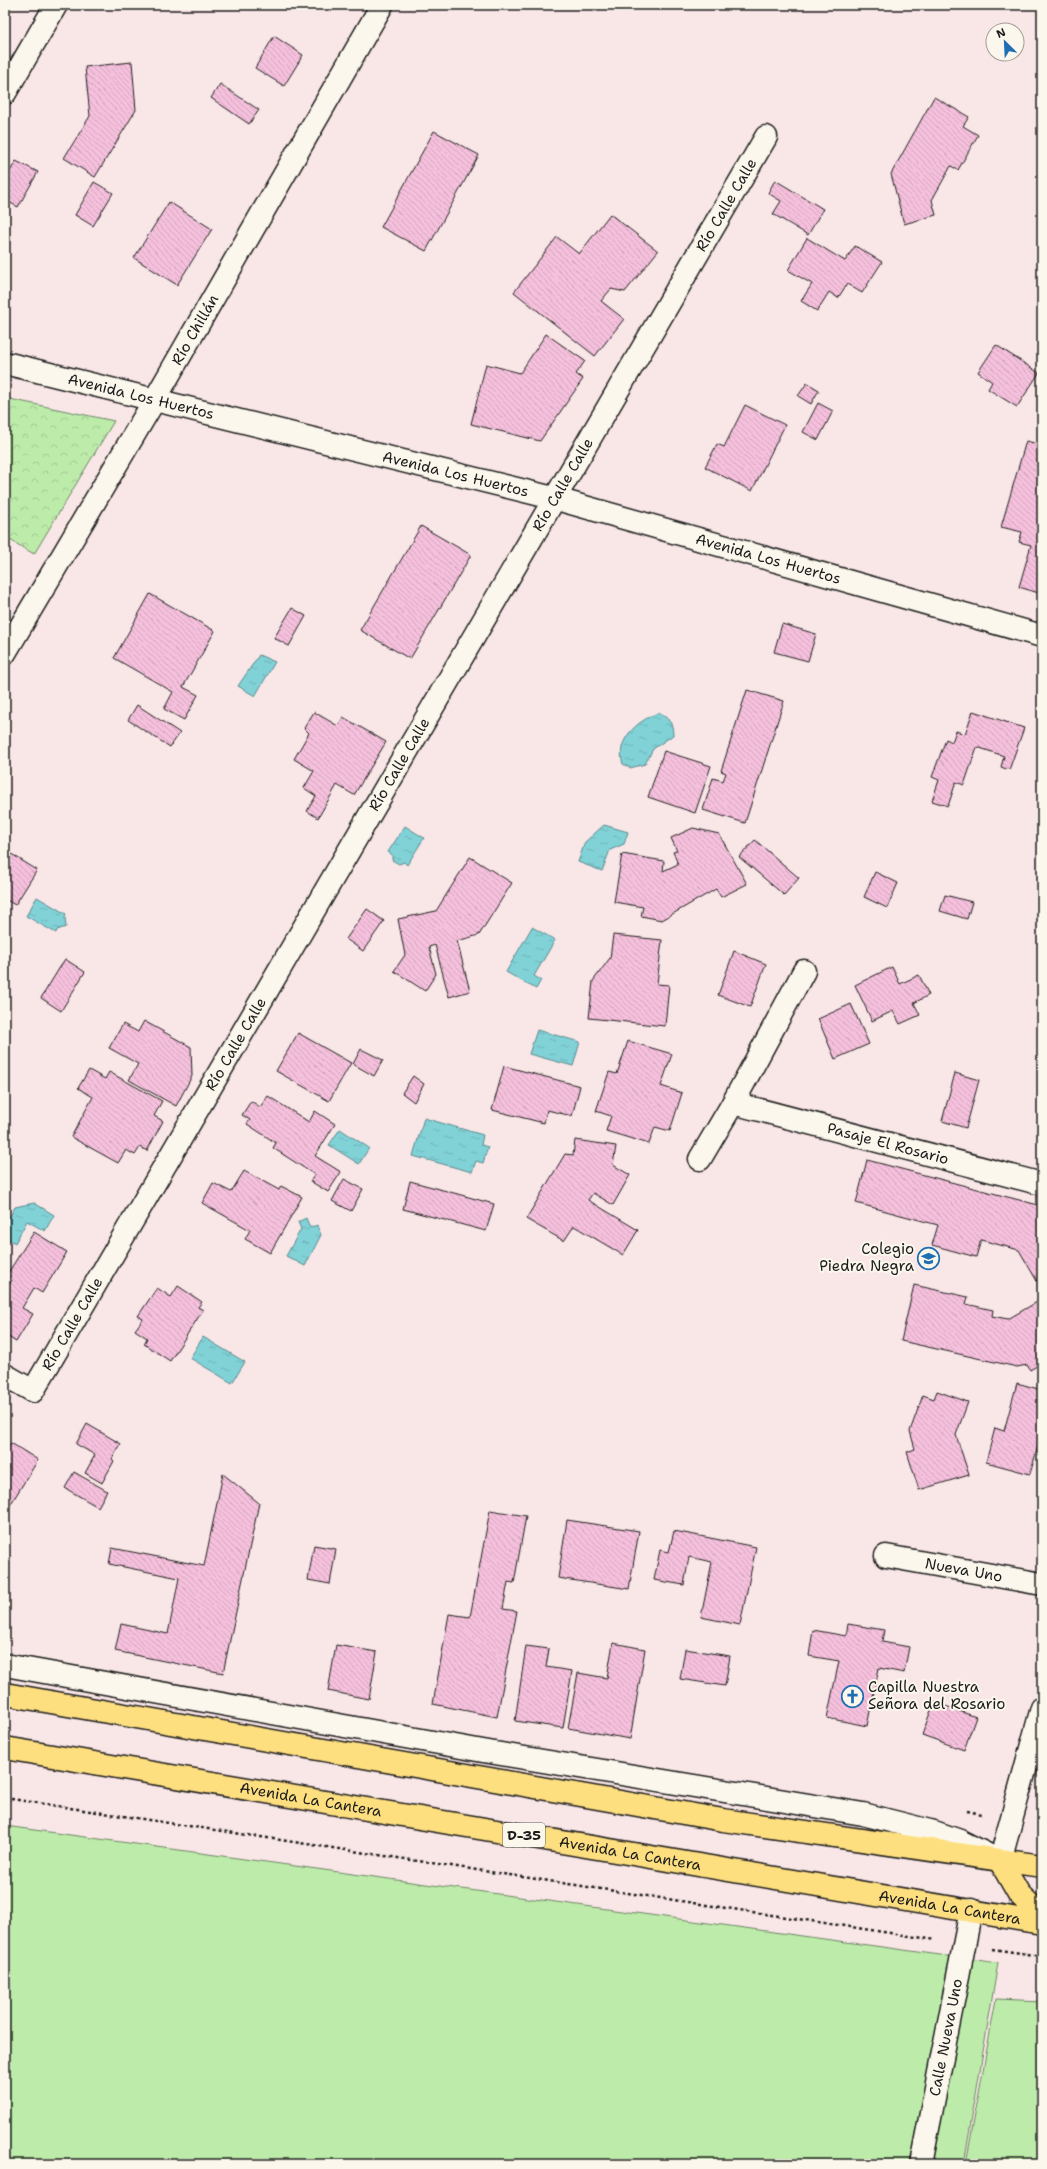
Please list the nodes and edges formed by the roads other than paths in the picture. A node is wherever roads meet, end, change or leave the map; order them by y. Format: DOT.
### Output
graph roads {
  1 [pos="56,5"];
  2 [pos="382,5"];
  3 [pos="5,93"];
  4 [pos="766,137"];
  5 [pos="5,363"];
  6 [pos="154,400"];
  7 [pos="554,498"];
  8 [pos="1042,636"];
  9 [pos="5,653"];
  10 [pos="804,971"];
  11 [pos="733,1103"];
  12 [pos="700,1159"];
  13 [pos="1042,1184"];
  14 [pos="5,1375"];
  15 [pos="886,1556"];
  16 [pos="1042,1584"];
  17 [pos="5,1666"];
  18 [pos="5,1694"];
  19 [pos="1042,1708"];
  20 [pos="5,1748"];
  21 [pos="1000,1861"];
  22 [pos="1042,1866"];
  23 [pos="971,1910"];
  24 [pos="1042,1916"];
  25 [pos="1042,1922"];
  26 [pos="921,2164"];
  1 -- 3 [label="street"];
  2 -- 6 [label="street, Río Chillán"];
  4 -- 7 [label="street, Río Calle Calle"];
  5 -- 6 [label="street, Avenida Los Huertos"];
  6 -- 7 [label="street, Avenida Los Huertos"];
  6 -- 9 [label="street, Río Chillán"];
  7 -- 8 [label="street, Avenida Los Huertos"];
  7 -- 14 [label="street, Río Calle Calle"];
  10 -- 11 [label="street"];
  11 -- 12 [label="street"];
  11 -- 13 [label="street, Pasaje El Rosario"];
  15 -- 16 [label="street, Nueva Uno"];
  17 -- 21 [label="street"];
  18 -- 21 [label="highway"];
  19 -- 21 [label="street"];
  20 -- 23 [label="highway, Avenida La Cantera / D-35"];
  21 -- 22 [label="highway"];
  21 -- 24 [label="highway"];
  23 -- 25 [label="highway, Avenida La Cantera / D-35"];
  23 -- 26 [label="street, Calle Nueva Uno"];
}
